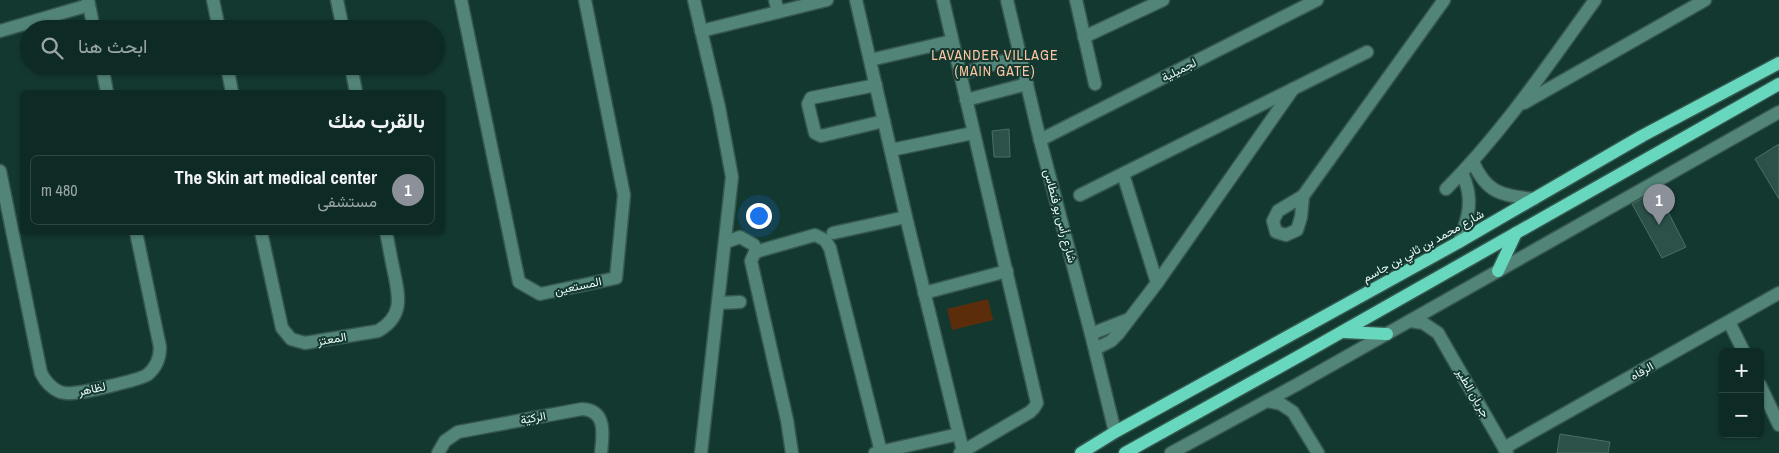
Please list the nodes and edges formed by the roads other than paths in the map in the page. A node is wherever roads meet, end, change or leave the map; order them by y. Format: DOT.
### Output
graph roads {
  1 [pos="213,0"];
  2 [pos="336,0"];
  3 [pos="461,0"];
  4 [pos="585,0"];
  5 [pos="694,0"];
  6 [pos="827,0"];
  7 [pos="856,0"];
  8 [pos="943,0"];
  9 [pos="1007,0"];
  10 [pos="1076,0"];
  11 [pos="1163,0"];
  12 [pos="1317,0"];
  13 [pos="1444,0"];
  14 [pos="1595,0"];
  15 [pos="1705,0"];
  16 [pos="89,3"];
  17 [pos="776,6"];
  18 [pos="35,20"];
  19 [pos="92,20"];
  20 [pos="217,20"];
  21 [pos="341,20"];
  22 [pos="20,25"];
  23 [pos="0,31"];
  24 [pos="701,31"];
  25 [pos="1084,37"];
  26 [pos="952,41"];
  27 [pos="1367,52"];
  28 [pos="1021,56"];
  29 [pos="870,60"];
  30 [pos="1779,63"];
  31 [pos="960,74"];
  32 [pos="104,75"];
  33 [pos="229,75"];
  34 [pos="353,75"];
  35 [pos="1027,84"];
  36 [pos="1095,84"];
  37 [pos="1779,84"];
  38 [pos="876,85"];
  39 [pos="1293,89"];
  40 [pos="107,90"];
  41 [pos="232,90"];
  42 [pos="356,90"];
  43 [pos="966,100"];
  44 [pos="1519,105"];
  45 [pos="1779,112"];
  46 [pos="884,121"];
  47 [pos="973,133"];
  48 [pos="1040,140"];
  49 [pos="891,150"];
  50 [pos="1473,162"];
  51 [pos="0,171"];
  52 [pos="1462,173"];
  53 [pos="1123,174"];
  54 [pos="1446,189"];
  55 [pos="1080,195"];
  56 [pos="1303,196"];
  57 [pos="1534,199"];
  58 [pos="906,216"];
  59 [pos="833,233"];
  60 [pos="1516,233"];
  61 [pos="137,235"];
  62 [pos="262,235"];
  63 [pos="387,235"];
  64 [pos="726,242"];
  65 [pos="1459,242"];
  66 [pos="757,252"];
  67 [pos="1007,271"];
  68 [pos="1498,271"];
  69 [pos="1157,283"];
  70 [pos="924,293"];
  71 [pos="1779,293"];
  72 [pos="740,302"];
  73 [pos="719,303"];
  74 [pos="1440,304"];
  75 [pos="1129,319"];
  76 [pos="1410,321"];
  77 [pos="1728,322"];
  78 [pos="1342,332"];
  79 [pos="1438,333"];
  80 [pos="1092,334"];
  81 [pos="1387,334"];
  82 [pos="1742,348"];
  83 [pos="1095,349"];
  84 [pos="1298,384"];
  85 [pos="1764,393"];
  86 [pos="1267,401"];
  87 [pos="1293,412"];
  88 [pos="787,420"];
  89 [pos="1779,425"];
  90 [pos="1115,432"];
  91 [pos="959,434"];
  92 [pos="914,445"];
  93 [pos="1506,450"];
  94 [pos="878,452"];
  95 [pos="961,452"];
  96 [pos="438,453"];
  97 [pos="600,453"];
  98 [pos="701,453"];
  99 [pos="782,453"];
  100 [pos="792,453"];
  101 [pos="926,453"];
  102 [pos="1081,453"];
  103 [pos="1125,453"];
  104 [pos="1171,453"];
  105 [pos="1318,453"];
  1 -- 20 [label="street"];
  2 -- 21 [label="street"];
  3 -- 4 [label="street, المستعين"];
  5 -- 24 [label="street"];
  6 -- 17 [label="street"];
  7 -- 29 [label="street"];
  8 -- 26 [label="street"];
  9 -- 28 [label="street, شارع رأس بو فنطاس"];
  10 -- 25 [label="street"];
  11 -- 25 [label="street"];
  12 -- 48 [label="street, لجميلية"];
  13 -- 56 [label="street"];
  14 -- 44 [label="street"];
  15 -- 44 [label="street"];
  16 -- 18 [label="street"];
  16 -- 19 [label="street"];
  17 -- 24 [label="street"];
  22 -- 23 [label="street"];
  24 -- 64 [label="street"];
  25 -- 36 [label="street"];
  26 -- 29 [label="street"];
  26 -- 31 [label="street"];
  27 -- 39 [label="street"];
  28 -- 31 [label="street"];
  28 -- 35 [label="street, شارع رأس بو فنطاس"];
  29 -- 38 [label="street"];
  30 -- 57 [label="main road, شارع محمد بن ثاني بن جاسم"];
  31 -- 43 [label="street"];
  32 -- 40 [label="street"];
  33 -- 41 [label="street"];
  34 -- 42 [label="street"];
  35 -- 43 [label="street"];
  35 -- 48 [label="street, شارع رأس بو فنطاس"];
  37 -- 60 [label="main road"];
  38 -- 46 [label="street"];
  38 -- 46 [label="street"];
  39 -- 53 [label="street"];
  39 -- 69 [label="street"];
  43 -- 47 [label="street"];
  44 -- 50 [label="street"];
  45 -- 68 [label="street"];
  46 -- 49 [label="street"];
  47 -- 49 [label="street"];
  47 -- 67 [label="street"];
  48 -- 80 [label="street, شارع رأس بو فنطاس"];
  49 -- 58 [label="street"];
  50 -- 52 [label="street"];
  50 -- 57 [label="street"];
  51 -- 61 [label="street, لظاهر"];
  52 -- 54 [label="street"];
  52 -- 65 [label="street"];
  53 -- 55 [label="street"];
  53 -- 69 [label="street"];
  57 -- 65 [label="main road, شارع محمد بن ثاني بن جاسم"];
  58 -- 59 [label="street"];
  58 -- 70 [label="street"];
  60 -- 68 [label="main road"];
  60 -- 78 [label="main road"];
  62 -- 63 [label="street, المعتز"];
  64 -- 66 [label="street"];
  64 -- 73 [label="street"];
  65 -- 90 [label="main road, شارع محمد بن ثاني بن جاسم"];
  66 -- 88 [label="street"];
  66 -- 94 [label="street"];
  67 -- 70 [label="street"];
  67 -- 95 [label="street"];
  68 -- 74 [label="street"];
  69 -- 75 [label="street"];
  70 -- 91 [label="street"];
  71 -- 77 [label="street, الرفاه"];
  72 -- 73 [label="street"];
  73 -- 98 [label="street"];
  74 -- 76 [label="street"];
  74 -- 79 [label="street"];
  75 -- 80 [label="street"];
  75 -- 83 [label="street"];
  76 -- 79 [label="street"];
  76 -- 81 [label="street"];
  77 -- 82 [label="street"];
  77 -- 93 [label="street, الرفاه"];
  78 -- 81 [label="main road"];
  78 -- 103 [label="main road"];
  79 -- 93 [label="street, جريان الطير"];
  80 -- 83 [label="street, شارع رأس بو فنطاس"];
  81 -- 84 [label="street"];
  83 -- 90 [label="street, شارع رأس بو فنطاس"];
  84 -- 86 [label="street"];
  84 -- 87 [label="street"];
  85 -- 89 [label="street"];
  86 -- 87 [label="street"];
  86 -- 104 [label="street"];
  87 -- 105 [label="street"];
  88 -- 99 [label="street"];
  88 -- 100 [label="street"];
  90 -- 102 [label="main road, شارع محمد بن ثاني بن جاسم"];
  91 -- 92 [label="street"];
  91 -- 95 [label="street"];
  92 -- 94 [label="street"];
  92 -- 101 [label="street"];
  96 -- 97 [label="street, الركيّة"];
}
